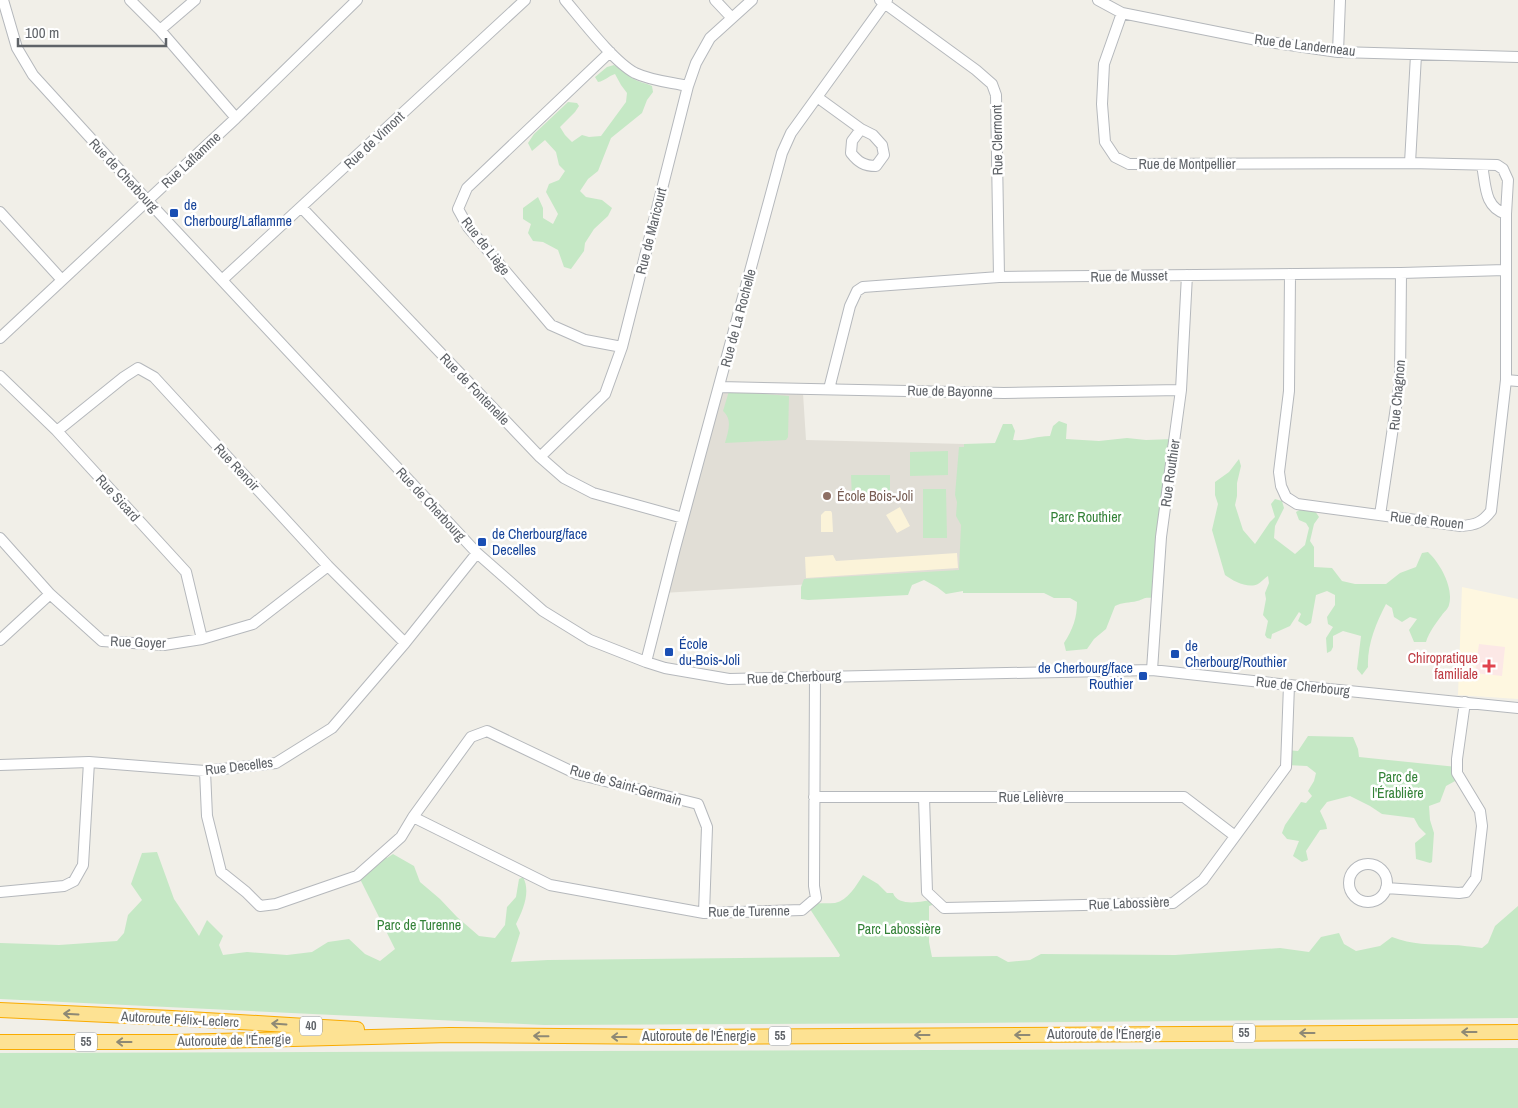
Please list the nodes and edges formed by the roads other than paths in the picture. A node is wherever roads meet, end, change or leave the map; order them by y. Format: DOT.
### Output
graph roads {
  1 [pos="3,0"];
  2 [pos="130,0"];
  3 [pos="196,0"];
  4 [pos="357,0"];
  5 [pos="525,0"];
  6 [pos="565,0"];
  7 [pos="715,0"];
  8 [pos="752,0"];
  9 [pos="1098,0"];
  10 [pos="1340,0"];
  11 [pos="884,1"];
  12 [pos="1122,13"];
  13 [pos="731,17"];
  14 [pos="160,30"];
  15 [pos="610,52"];
  16 [pos="1338,52"];
  17 [pos="1416,55"];
  18 [pos="1518,57"];
  19 [pos="688,86"];
  20 [pos="817,97"];
  21 [pos="236,118"];
  22 [pos="861,129"];
  23 [pos="1410,163"];
  24 [pos="1482,165"];
  25 [pos="147,200"];
  26 [pos="302,207"];
  27 [pos="0,212"];
  28 [pos="1506,214"];
  29 [pos="1506,270"];
  30 [pos="1401,273"];
  31 [pos="1290,274"];
  32 [pos="1187,275"];
  33 [pos="999,277"];
  34 [pos="62,280"];
  35 [pos="222,280"];
  36 [pos="0,338"];
  37 [pos="622,347"];
  38 [pos="0,376"];
  39 [pos="1506,380"];
  40 [pos="1518,381"];
  41 [pos="719,387"];
  42 [pos="829,389"];
  43 [pos="1181,390"];
  44 [pos="57,431"];
  45 [pos="540,457"];
  46 [pos="1380,515"];
  47 [pos="683,518"];
  48 [pos="0,538"];
  49 [pos="477,553"];
  50 [pos="328,566"];
  51 [pos="50,594"];
  52 [pos="202,639"];
  53 [pos="0,640"];
  54 [pos="404,643"];
  55 [pos="646,662"];
  56 [pos="1152,670"];
  57 [pos="814,676"];
  58 [pos="1289,686"];
  59 [pos="1465,702"];
  60 [pos="1518,708"];
  61 [pos="89,762"];
  62 [pos="0,765"];
  63 [pos="205,771"];
  64 [pos="814,797"];
  65 [pos="924,797"];
  66 [pos="414,817"];
  67 [pos="1236,836"];
  68 [pos="1386,888"];
  69 [pos="0,892"];
  70 [pos="704,913"];
  71 [pos="2,1010"];
  72 [pos="1518,1032"];
  73 [pos="450,1035"];
  74 [pos="0,1042"];
  1 -- 25 [label="street, Rue de Cherbourg"];
  2 -- 14 [label="street"];
  3 -- 14 [label="street"];
  4 -- 21 [label="street, Rue Laflamme"];
  5 -- 26 [label="street, Rue de Vimont"];
  6 -- 15 [label="street"];
  7 -- 13 [label="street"];
  8 -- 13 [label="street, Rue de Maricourt"];
  9 -- 12 [label="street, Rue de Landerneau"];
  10 -- 16 [label="street"];
  11 -- 20 [label="street, Rue de La Rochelle"];
  11 -- 33 [label="street, Rue Clermont"];
  12 -- 16 [label="street, Rue de Landerneau"];
  12 -- 23 [label="street, Rue de Montpellier"];
  13 -- 19 [label="street, Rue de Maricourt"];
  14 -- 21 [label="street"];
  15 -- 19 [label="street"];
  15 -- 37 [label="street, Rue de Liège"];
  16 -- 17 [label="street, Rue de Landerneau"];
  17 -- 18 [label="street, Rue de Landerneau"];
  17 -- 23 [label="street"];
  19 -- 37 [label="street, Rue de Maricourt"];
  20 -- 22 [label="street"];
  20 -- 41 [label="street, Rue de La Rochelle"];
  21 -- 25 [label="street, Rue Laflamme"];
  23 -- 24 [label="street, Rue de Montpellier"];
  24 -- 28 [label="street"];
  24 -- 28 [label="street, Rue de Rouen"];
  25 -- 34 [label="street, Rue Laflamme"];
  25 -- 35 [label="street, Rue de Cherbourg"];
  26 -- 35 [label="street, Rue de Vimont"];
  26 -- 45 [label="street, Rue de Fontenelle"];
  27 -- 34 [label="street"];
  28 -- 29 [label="street, Rue de Rouen"];
  29 -- 30 [label="street, Rue de Musset"];
  29 -- 39 [label="street, Rue de Rouen"];
  30 -- 31 [label="street, Rue de Musset"];
  30 -- 46 [label="street, Rue Chagnon"];
  31 -- 32 [label="street, Rue de Musset"];
  31 -- 46 [label="street, Rue de Rouen"];
  32 -- 33 [label="street, Rue de Musset"];
  32 -- 43 [label="street, Rue Routhier"];
  33 -- 42 [label="street, Rue de Musset"];
  34 -- 36 [label="street, Rue Laflamme"];
  35 -- 49 [label="street, Rue de Cherbourg"];
  37 -- 45 [label="street, Rue de Maricourt"];
  38 -- 44 [label="street, Rue Sicard"];
  39 -- 40 [label="street"];
  39 -- 46 [label="street, Rue de Rouen"];
  41 -- 42 [label="street, Rue de Bayonne"];
  41 -- 47 [label="street, Rue de La Rochelle"];
  42 -- 43 [label="street, Rue de Bayonne"];
  43 -- 56 [label="street, Rue Routhier"];
  44 -- 50 [label="street, Rue Renoir"];
  44 -- 52 [label="street, Rue Sicard"];
  45 -- 47 [label="street, Rue de Fontenelle"];
  47 -- 55 [label="street, Rue de La Rochelle"];
  48 -- 51 [label="street, Rue Goyer"];
  49 -- 54 [label="street, Rue Decelles"];
  49 -- 55 [label="street, Rue de Cherbourg"];
  50 -- 52 [label="street, Rue Goyer"];
  50 -- 54 [label="street, Rue Renoir"];
  51 -- 52 [label="street, Rue Goyer"];
  51 -- 53 [label="street"];
  54 -- 63 [label="street, Rue Decelles"];
  55 -- 57 [label="street, Rue de Cherbourg"];
  56 -- 57 [label="street, Rue de Cherbourg"];
  56 -- 58 [label="street, Rue de Cherbourg"];
  57 -- 64 [label="street, Rue de Turenne"];
  58 -- 59 [label="street, Rue de Cherbourg"];
  58 -- 67 [label="street, Rue Labossière"];
  59 -- 60 [label="street, Rue de Cherbourg"];
  59 -- 68 [label="street"];
  61 -- 62 [label="street, Rue Decelles"];
  61 -- 63 [label="street, Rue Decelles"];
  61 -- 69 [label="street"];
  63 -- 66 [label="street, Rue de Saint-Germain"];
  64 -- 65 [label="street, Rue Lelièvre"];
  64 -- 70 [label="street, Rue de Turenne"];
  65 -- 67 [label="street, Rue Lelièvre"];
  65 -- 67 [label="street, Rue Labossière"];
  66 -- 70 [label="street, Rue de Turenne"];
  66 -- 70 [label="street, Rue de Saint-Germain"];
  73 -- 71 [label="highway, Autoroute Félix-Leclerc / 40, one-way"];
  72 -- 73 [label="highway, Autoroute de l'Énergie / 55, one-way"];
  73 -- 74 [label="highway, Autoroute de l'Énergie / 55, one-way"];
}
